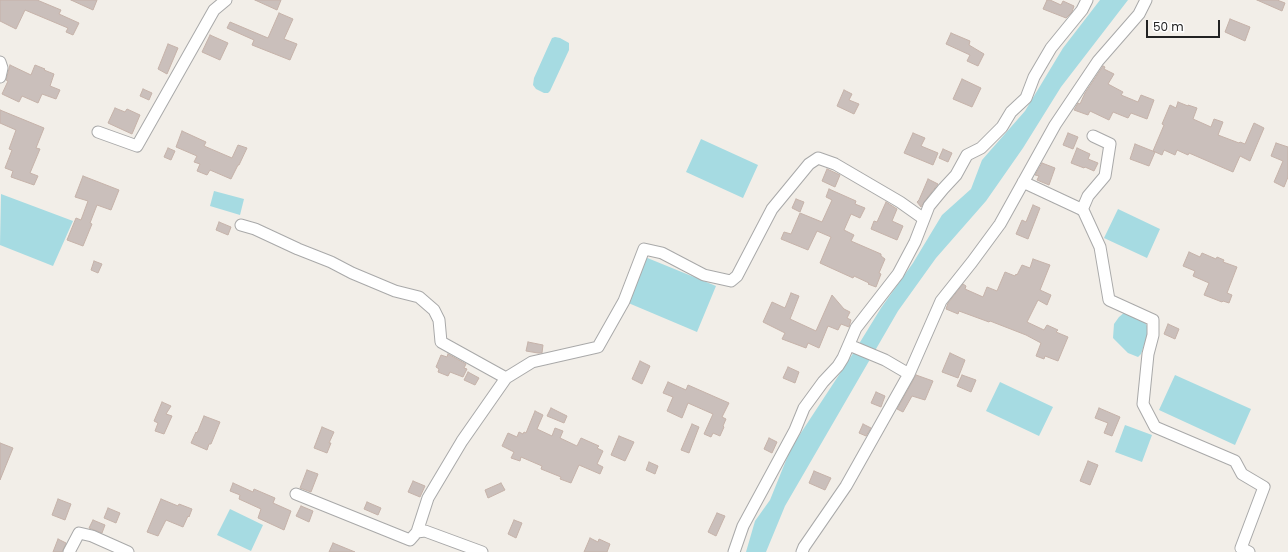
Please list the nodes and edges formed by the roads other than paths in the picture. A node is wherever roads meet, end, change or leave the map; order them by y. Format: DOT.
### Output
graph roads {
  1 [pos="226,0"];
  2 [pos="1087,0"];
  3 [pos="1146,0"];
  4 [pos="0,62"];
  5 [pos="0,77"];
  6 [pos="98,132"];
  7 [pos="1093,136"];
  8 [pos="1023,182"];
  9 [pos="1082,210"];
  10 [pos="924,219"];
  11 [pos="241,225"];
  12 [pos="851,346"];
  13 [pos="909,374"];
  14 [pos="506,378"];
  15 [pos="296,494"];
  16 [pos="417,532"];
  17 [pos="69,552"];
  18 [pos="128,552"];
  19 [pos="482,552"];
  20 [pos="734,552"];
  21 [pos="802,552"];
  22 [pos="1249,552"];
  1 -- 6 [label="street"];
  2 -- 10 [label="street"];
  3 -- 8 [label="street"];
  4 -- 5 [label="street"];
  7 -- 9 [label="street"];
  8 -- 9 [label="street"];
  8 -- 13 [label="street"];
  9 -- 22 [label="street"];
  10 -- 12 [label="street"];
  10 -- 14 [label="street"];
  11 -- 14 [label="street"];
  12 -- 13 [label="street"];
  12 -- 20 [label="street"];
  13 -- 21 [label="street"];
  14 -- 16 [label="street"];
  15 -- 16 [label="street"];
  16 -- 19 [label="street"];
  17 -- 18 [label="street"];
}
